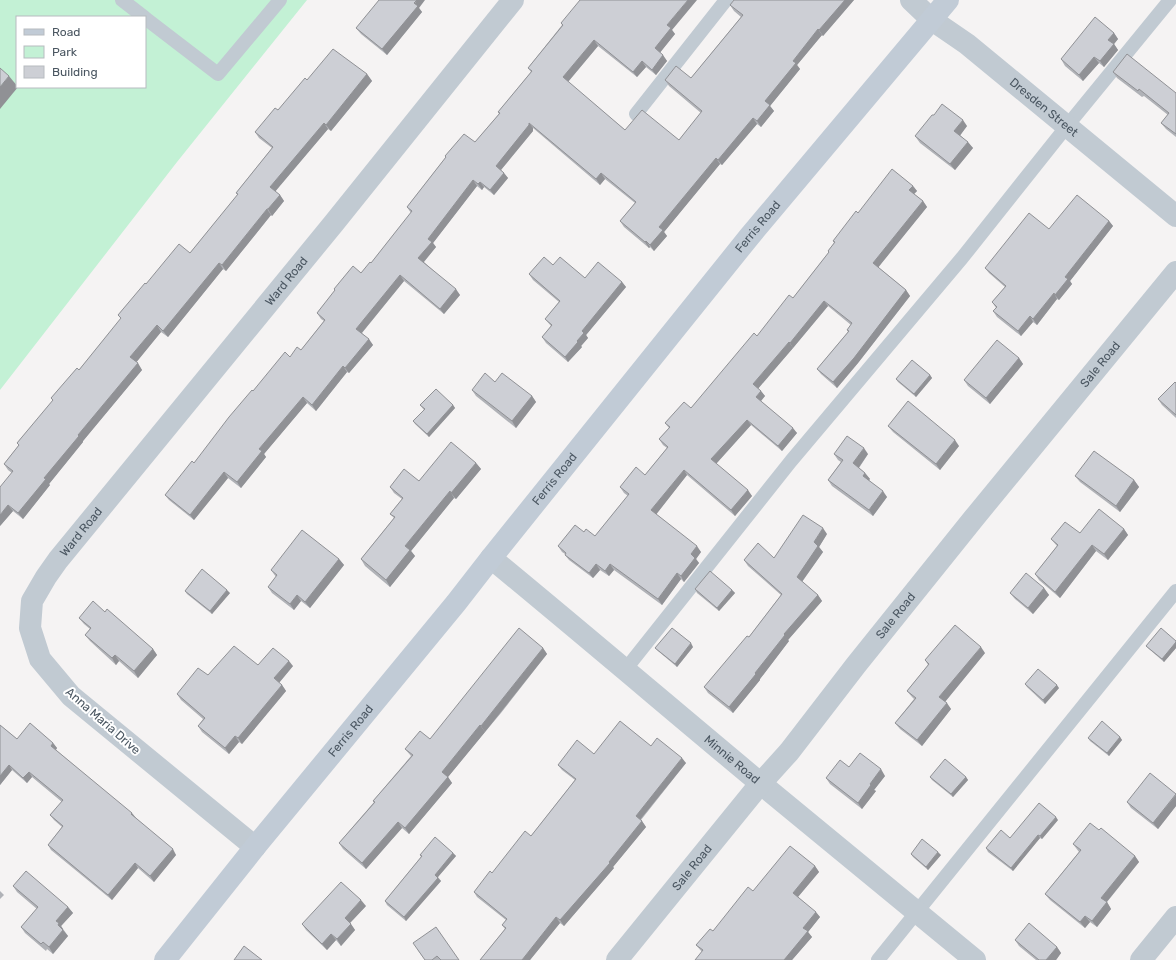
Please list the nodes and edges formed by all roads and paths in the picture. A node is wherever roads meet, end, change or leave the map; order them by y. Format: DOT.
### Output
graph roads {
  1 [pos="122,0"];
  2 [pos="280,0"];
  3 [pos="513,0"];
  4 [pos="726,0"];
  5 [pos="911,0"];
  6 [pos="948,0"];
  7 [pos="1170,0"];
  8 [pos="144,16"];
  9 [pos="146,18"];
  10 [pos="932,20"];
  11 [pos="636,114"];
  12 [pos="1067,126"];
  13 [pos="1176,216"];
  14 [pos="1176,272"];
  15 [pos="491,558"];
  16 [pos="58,560"];
  17 [pos="1176,591"];
  18 [pos="625,670"];
  19 [pos="760,784"];
  20 [pos="255,847"];
  21 [pos="916,912"];
  22 [pos="1176,917"];
  23 [pos="165,960"];
  24 [pos="617,960"];
  25 [pos="878,960"];
  26 [pos="975,960"];
  27 [pos="1141,960"];
  1 -- 8 [label="lane"];
  2 -- 9 [label="lane"];
  3 -- 16 [label="street, Ward Road"];
  4 -- 11 [label="lane"];
  5 -- 10 [label="street, Dresden Street"];
  6 -- 10 [label="main road, Ferris Road"];
  7 -- 12 [label="lane"];
  10 -- 12 [label="street, Dresden Street"];
  10 -- 15 [label="main road, Ferris Road"];
  12 -- 13 [label="street, Dresden Street"];
  12 -- 18 [label="lane"];
  14 -- 19 [label="street, Sale Road"];
  15 -- 18 [label="street, Minnie Road"];
  15 -- 20 [label="main road, Ferris Road"];
  16 -- 20 [label="street, Anna Maria Drive"];
  17 -- 21 [label="lane"];
  18 -- 19 [label="street, Minnie Road"];
  19 -- 21 [label="street, Minnie Road"];
  19 -- 24 [label="street, Sale Road"];
  20 -- 23 [label="main road, Ferris Road"];
  21 -- 25 [label="lane"];
  21 -- 26 [label="street, Minnie Road"];
  22 -- 27 [label="street"];
}
